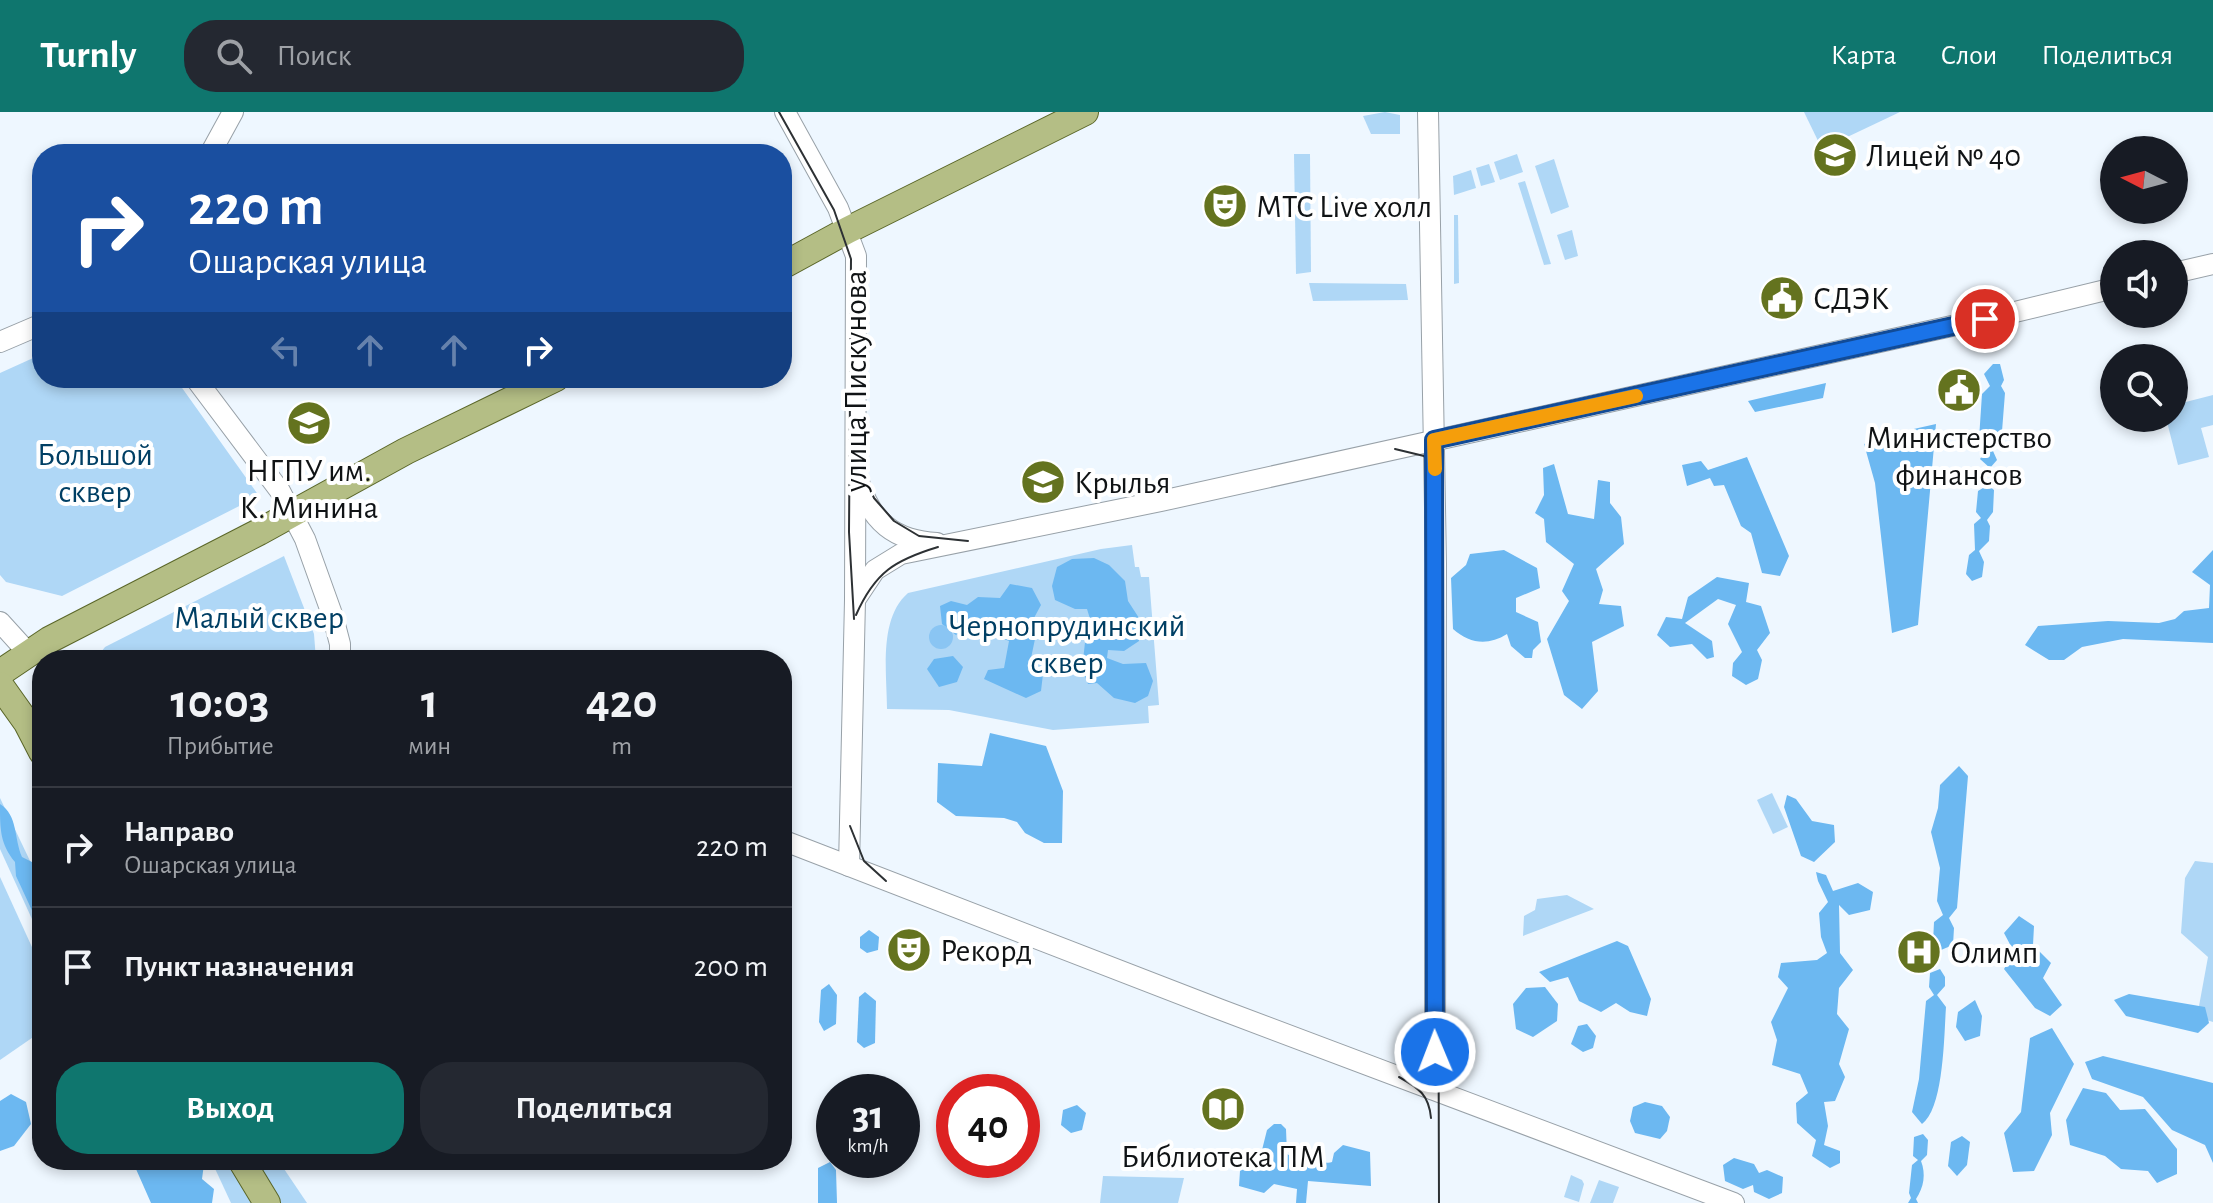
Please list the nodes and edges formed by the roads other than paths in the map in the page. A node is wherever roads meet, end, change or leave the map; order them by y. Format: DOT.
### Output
graph roads {
  1 [pos="233,112"];
  2 [pos="785,112"];
  3 [pos="1085,112"];
  4 [pos="1428,112"];
  5 [pos="215,144"];
  6 [pos="848,230"];
  7 [pos="792,261"];
  8 [pos="2213,264"];
  9 [pos="2188,270"];
  10 [pos="2100,291"];
  11 [pos="32,328"];
  12 [pos="0,342"];
  13 [pos="203,388"];
  14 [pos="535,388"];
  15 [pos="1434,440"];
  16 [pos="855,470"];
  17 [pos="292,514"];
  18 [pos="947,546"];
  19 [pos="854,610"];
  20 [pos="0,622"];
  21 [pos="43,650"];
  22 [pos="340,650"];
  23 [pos="32,658"];
  24 [pos="32,664"];
  25 [pos="0,673"];
  26 [pos="0,685"];
  27 [pos="32,733"];
  28 [pos="792,844"];
  29 [pos="849,866"];
  30 [pos="1432,1089"];
  31 [pos="247,1170"];
  32 [pos="267,1203"];
  33 [pos="1734,1203"];
  1 -- 5 [label="street"];
  2 -- 6 [label="street, улица Пискунова"];
  3 -- 6 [label="main road"];
  4 -- 15 [label="street"];
  6 -- 7 [label="main road"];
  6 -- 16 [label="street, улица Пискунова"];
  8 -- 9 [label="street"];
  10 -- 15 [label="street"];
  11 -- 12 [label="street"];
  13 -- 17 [label="street"];
  14 -- 17 [label="main road"];
  15 -- 18 [label="street"];
  15 -- 30 [label="street"];
  16 -- 18 [label="street"];
  16 -- 19 [label="street, улица Пискунова"];
  17 -- 21 [label="main road"];
  17 -- 22 [label="street"];
  18 -- 19 [label="street"];
  19 -- 29 [label="street, улица Пискунова"];
  20 -- 23 [label="street"];
  24 -- 25 [label="main road"];
  26 -- 27 [label="main road"];
  28 -- 29 [label="street"];
  29 -- 30 [label="street"];
  30 -- 33 [label="street"];
  31 -- 32 [label="main road"];
}
